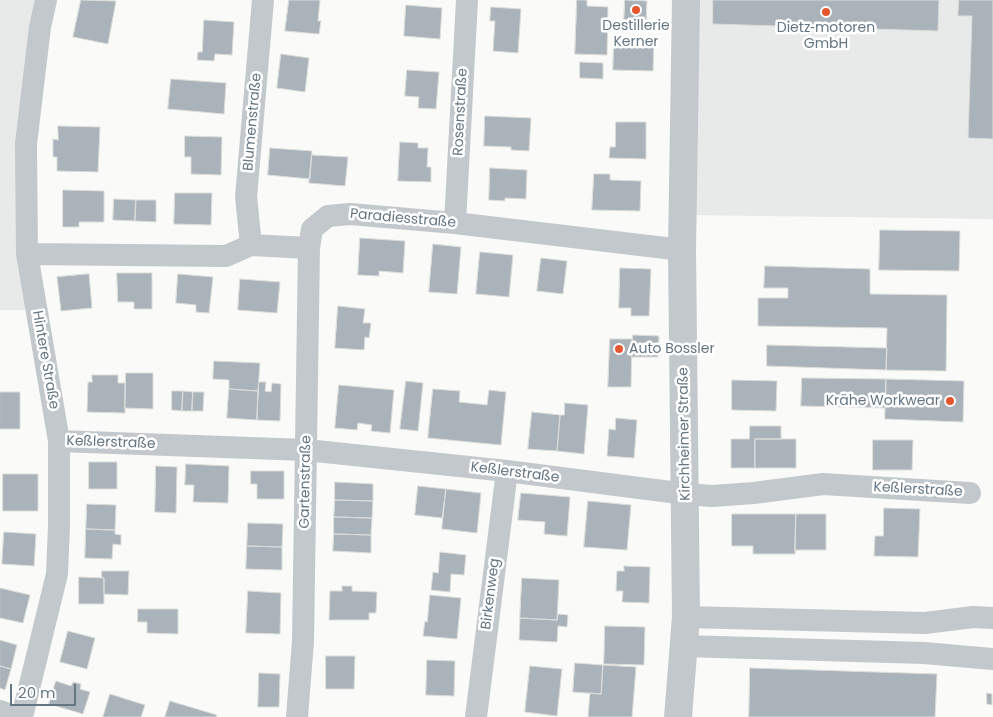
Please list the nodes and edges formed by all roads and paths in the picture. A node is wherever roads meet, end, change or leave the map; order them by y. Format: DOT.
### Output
graph roads {
  1 [pos="46,0"];
  2 [pos="264,0"];
  3 [pos="467,0"];
  4 [pos="686,0"];
  5 [pos="455,223"];
  6 [pos="251,245"];
  7 [pos="309,248"];
  8 [pos="682,250"];
  9 [pos="27,254"];
  10 [pos="60,441"];
  11 [pos="306,450"];
  12 [pos="507,472"];
  13 [pos="970,493"];
  14 [pos="686,494"];
  15 [pos="993,605"];
  16 [pos="686,617"];
  17 [pos="983,618"];
  18 [pos="684,646"];
  19 [pos="993,658"];
  20 [pos="0,711"];
  21 [pos="16,717"];
  22 [pos="22,717"];
  23 [pos="297,717"];
  24 [pos="476,717"];
  25 [pos="678,717"];
  1 -- 9 [label="street, Hintere Straße"];
  2 -- 6 [label="street, Blumenstraße"];
  3 -- 5 [label="street, Rosenstraße"];
  4 -- 8 [label="street, Kirchheimer Straße"];
  5 -- 7 [label="street, Paradiesstraße"];
  5 -- 8 [label="street, Paradiesstraße"];
  6 -- 7 [label="street"];
  6 -- 9 [label="street"];
  7 -- 11 [label="street, Gartenstraße"];
  8 -- 14 [label="street, Kirchheimer Straße"];
  9 -- 10 [label="street, Hintere Straße"];
  10 -- 11 [label="street, Keßlerstraße"];
  10 -- 22 [label="street, Hintere Straße"];
  11 -- 12 [label="street, Keßlerstraße"];
  11 -- 23 [label="street, Gartenstraße"];
  12 -- 14 [label="street, Keßlerstraße"];
  12 -- 24 [label="street, Birkenweg"];
  13 -- 14 [label="street, Keßlerstraße"];
  14 -- 16 [label="street, Kirchheimer Straße"];
  15 -- 17 [label="street"];
  16 -- 17 [label="street"];
  16 -- 18 [label="street, Kirchheimer Straße"];
  18 -- 19 [label="street"];
  18 -- 25 [label="street, Kirchheimer Straße"];
  20 -- 21 [label="street"];
}
